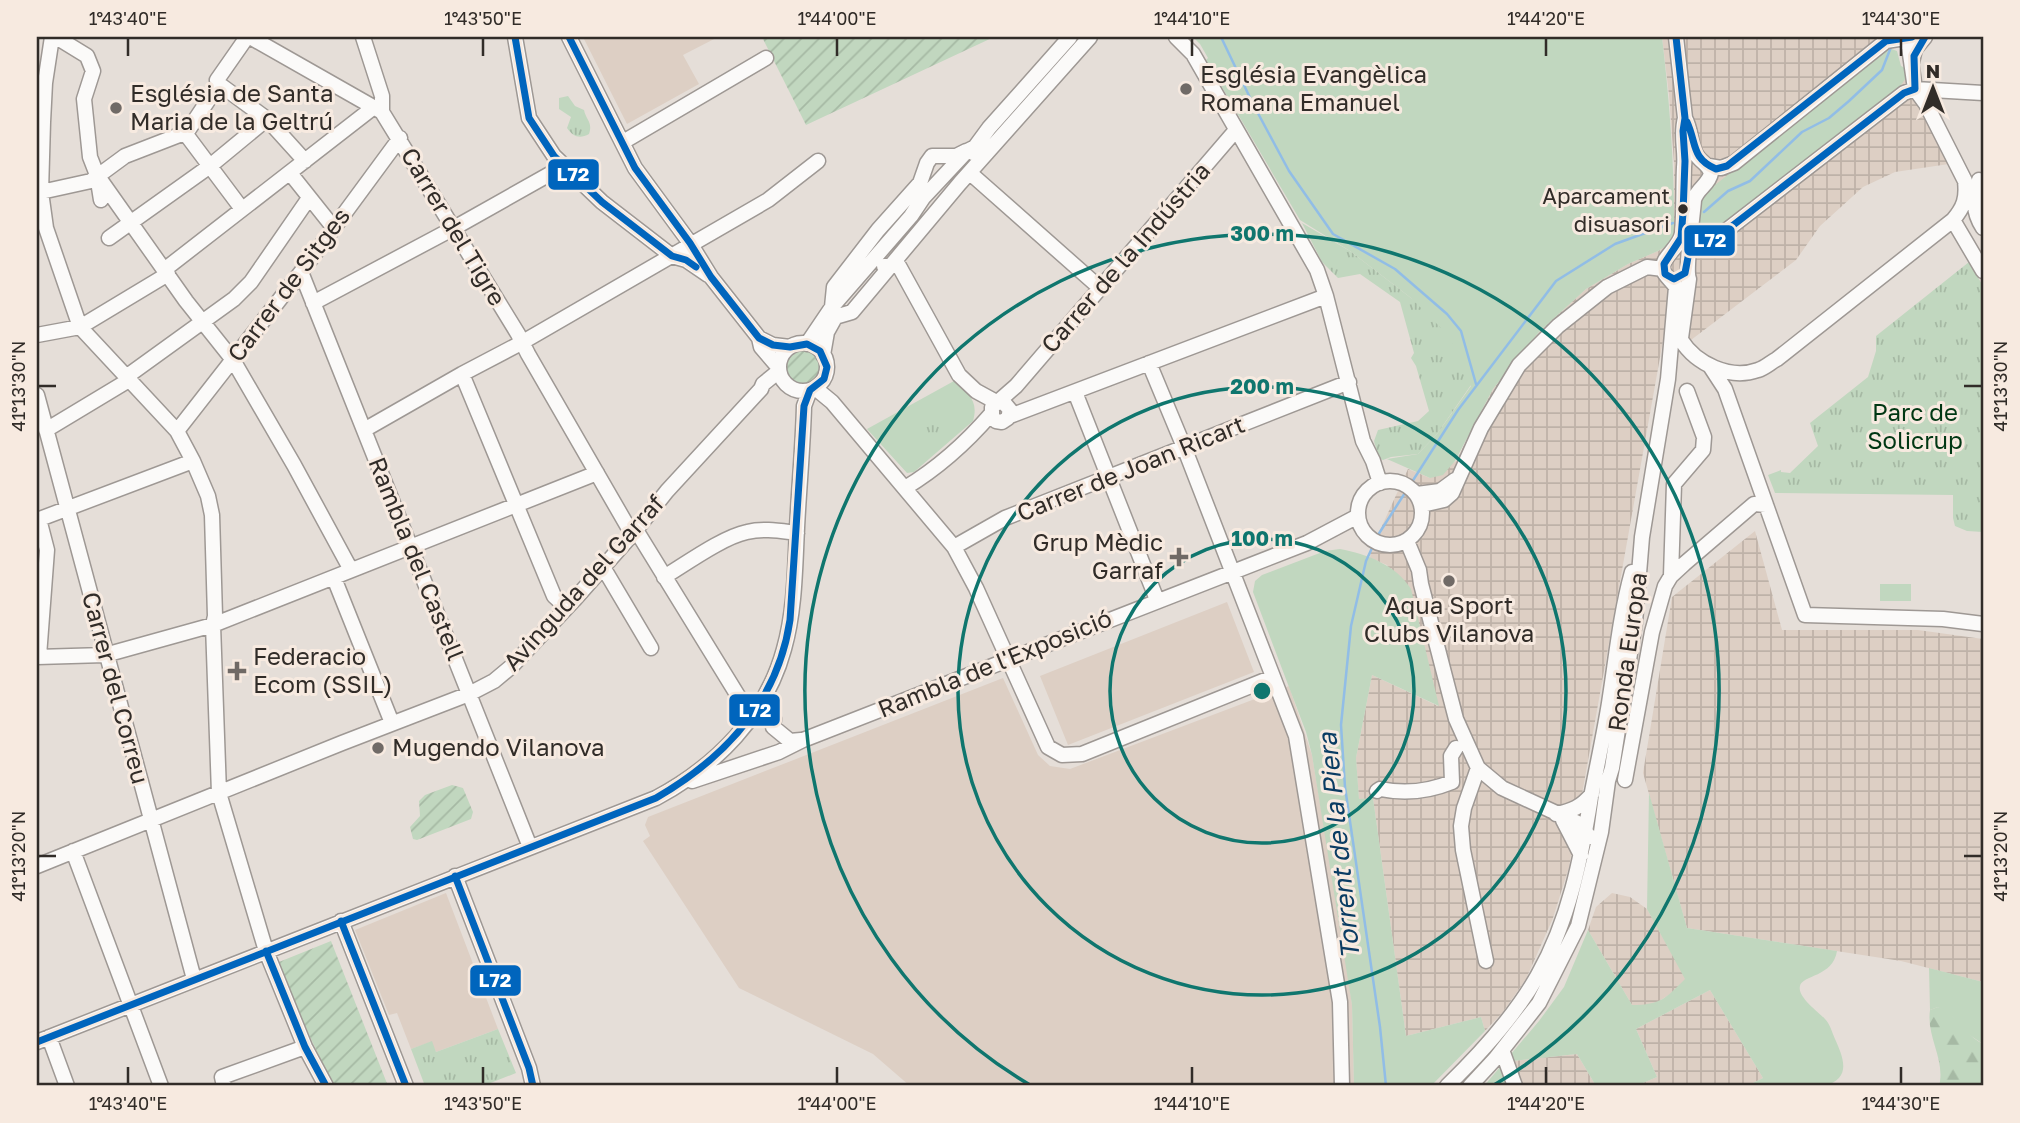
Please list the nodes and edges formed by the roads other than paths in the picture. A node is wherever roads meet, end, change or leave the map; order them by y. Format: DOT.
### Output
graph roads {
  1 [pos="54,37"];
  2 [pos="248,37"];
  3 [pos="363,37"];
  4 [pos="515,37"];
  5 [pos="569,37"];
  6 [pos="1070,37"];
  7 [pos="1090,37"];
  8 [pos="1176,37"];
  9 [pos="1676,37"];
  10 [pos="1904,37"];
  11 [pos="1912,37"];
  12 [pos="1926,37"];
  13 [pos="766,58"];
  14 [pos="1912,63"];
  15 [pos="218,82"];
  16 [pos="1915,89"];
  17 [pos="1983,93"];
  18 [pos="378,109"];
  19 [pos="1685,118"];
  20 [pos="267,119"];
  21 [pos="1236,130"];
  22 [pos="186,133"];
  23 [pos="400,138"];
  24 [pos="623,142"];
  25 [pos="971,149"];
  26 [pos="305,161"];
  27 [pos="818,161"];
  28 [pos="949,162"];
  29 [pos="1705,163"];
  30 [pos="210,166"];
  31 [pos="564,166"];
  32 [pos="1684,172"];
  33 [pos="289,173"];
  34 [pos="970,173"];
  35 [pos="97,175"];
  36 [pos="1976,180"];
  37 [pos="949,186"];
  38 [pos="1702,186"];
  39 [pos="41,192"];
  40 [pos="309,198"];
  41 [pos="242,209"];
  42 [pos="911,216"];
  43 [pos="1974,217"];
  44 [pos="1953,220"];
  45 [pos="131,223"];
  46 [pos="332,228"];
  47 [pos="454,228"];
  48 [pos="109,238"];
  49 [pos="691,243"];
  50 [pos="673,256"];
  51 [pos="1688,262"];
  52 [pos="890,265"];
  53 [pos="1667,265"];
  54 [pos="862,271"];
  55 [pos="1983,271"];
  56 [pos="166,272"];
  57 [pos="301,272"];
  58 [pos="711,277"];
  59 [pos="1100,288"];
  60 [pos="1326,296"];
  61 [pos="313,303"];
  62 [pos="834,312"];
  63 [pos="202,322"];
  64 [pos="80,327"];
  65 [pos="37,335"];
  66 [pos="759,338"];
  67 [pos="1681,340"];
  68 [pos="522,343"];
  69 [pos="807,344"];
  70 [pos="790,347"];
  71 [pos="823,355"];
  72 [pos="233,360"];
  73 [pos="1149,363"];
  74 [pos="1710,366"];
  75 [pos="779,369"];
  76 [pos="826,373"];
  77 [pos="462,374"];
  78 [pos="127,379"];
  79 [pos="1668,379"];
  80 [pos="1349,382"];
  81 [pos="791,388"];
  82 [pos="761,389"];
  83 [pos="813,389"];
  84 [pos="1687,391"];
  85 [pos="1075,393"];
  86 [pos="37,396"];
  87 [pos="832,402"];
  88 [pos="804,406"];
  89 [pos="1000,411"];
  90 [pos="46,430"];
  91 [pos="363,430"];
  92 [pos="177,431"];
  93 [pos="1184,447"];
  94 [pos="193,461"];
  95 [pos="597,473"];
  96 [pos="1109,478"];
  97 [pos="1381,483"];
  98 [pos="905,488"];
  99 [pos="1418,497"];
  100 [pos="517,505"];
  101 [pos="1766,505"];
  102 [pos="67,510"];
  103 [pos="38,520"];
  104 [pos="1361,525"];
  105 [pos="634,532"];
  106 [pos="797,533"];
  107 [pos="1642,537"];
  108 [pos="1399,544"];
  109 [pos="410,547"];
  110 [pos="954,547"];
  111 [pos="603,567"];
  112 [pos="351,570"];
  113 [pos="1233,572"];
  114 [pos="1671,576"];
  115 [pos="664,577"];
  116 [pos="334,578"];
  117 [pos="1157,600"];
  118 [pos="566,607"];
  119 [pos="1983,624"];
  120 [pos="213,625"];
  121 [pos="651,648"];
  122 [pos="105,655"];
  123 [pos="39,656"];
  124 [pos="1008,660"];
  125 [pos="1273,677"];
  126 [pos="469,694"];
  127 [pos="766,696"];
  128 [pos="751,717"];
  129 [pos="392,723"];
  130 [pos="803,740"];
  131 [pos="1456,748"];
  132 [pos="1600,757"];
  133 [pos="1478,768"];
  134 [pos="1610,774"];
  135 [pos="674,788"];
  136 [pos="1377,791"];
  137 [pos="219,793"];
  138 [pos="1592,794"];
  139 [pos="151,820"];
  140 [pos="1572,822"];
  141 [pos="1597,846"];
  142 [pos="530,847"];
  143 [pos="73,851"];
  144 [pos="1581,855"];
  145 [pos="37,866"];
  146 [pos="455,876"];
  147 [pos="341,921"];
  148 [pos="266,951"];
  149 [pos="1486,961"];
  150 [pos="194,979"];
  151 [pos="130,1004"];
  152 [pos="43,1039"];
  153 [pos="305,1047"];
  154 [pos="1499,1055"];
  155 [pos="223,1082"];
  156 [pos="67,1086"];
  157 [pos="161,1086"];
  158 [pos="326,1086"];
  159 [pos="406,1086"];
  160 [pos="533,1086"];
  161 [pos="1342,1086"];
  162 [pos="1447,1086"];
  163 [pos="1470,1086"];
  164 [pos="1514,1086"];
  1 -- 35 [label="street"];
  1 -- 39 [label="street"];
  2 -- 15 [label="street"];
  2 -- 18 [label="street"];
  3 -- 18 [label="street"];
  4 -- 31 [label="street"];
  5 -- 24 [label="street"];
  6 -- 25 [label="street"];
  7 -- 34 [label="street"];
  8 -- 21 [label="street"];
  9 -- 19 [label="street, Ronda Europa"];
  10 -- 11 [label="street"];
  10 -- 14 [label="street"];
  10 -- 29 [label="street"];
  12 -- 14 [label="street"];
  13 -- 24 [label="street"];
  14 -- 16 [label="street"];
  15 -- 20 [label="street"];
  15 -- 22 [label="street"];
  16 -- 17 [label="street"];
  16 -- 36 [label="street"];
  16 -- 51 [label="street"];
  18 -- 23 [label="street, Carrer del Tigre"];
  18 -- 26 [label="street"];
  19 -- 29 [label="street, Ronda Europa"];
  19 -- 32 [label="street, Ronda Europa"];
  20 -- 26 [label="street"];
  20 -- 30 [label="street"];
  21 -- 59 [label="street, Carrer de la Indústria"];
  21 -- 60 [label="street"];
  22 -- 30 [label="street"];
  22 -- 35 [label="street"];
  23 -- 46 [label="street, Carrer de Sitges"];
  23 -- 47 [label="street, Carrer del Tigre"];
  24 -- 49 [label="street"];
  25 -- 28 [label="street"];
  25 -- 37 [label="street"];
  26 -- 33 [label="street"];
  27 -- 49 [label="street"];
  28 -- 37 [label="street"];
  28 -- 42 [label="street"];
  28 -- 62 [label="street"];
  29 -- 32 [label="street"];
  29 -- 38 [label="street, Ronda Europa"];
  30 -- 41 [label="street"];
  30 -- 45 [label="street"];
  31 -- 47 [label="street"];
  31 -- 50 [label="street"];
  32 -- 38 [label="street"];
  32 -- 53 [label="street, Ronda Europa"];
  33 -- 40 [label="street"];
  33 -- 41 [label="street"];
  34 -- 52 [label="street"];
  34 -- 59 [label="street"];
  35 -- 39 [label="street"];
  35 -- 45 [label="street"];
  36 -- 43 [label="street"];
  37 -- 42 [label="street"];
  38 -- 51 [label="street, Ronda Europa"];
  39 -- 64 [label="street"];
  40 -- 46 [label="street"];
  40 -- 63 [label="street"];
  41 -- 56 [label="street"];
  42 -- 54 [label="street"];
  43 -- 44 [label="street"];
  44 -- 55 [label="street"];
  44 -- 74 [label="street"];
  45 -- 48 [label="street"];
  45 -- 56 [label="street"];
  46 -- 57 [label="street, Carrer de Sitges"];
  47 -- 61 [label="street"];
  47 -- 68 [label="street, Carrer del Tigre"];
  49 -- 50 [label="street"];
  49 -- 58 [label="street"];
  50 -- 58 [label="street"];
  50 -- 68 [label="street"];
  51 -- 53 [label="street"];
  51 -- 53 [label="street"];
  51 -- 67 [label="street, Ronda Europa"];
  52 -- 54 [label="street"];
  52 -- 62 [label="street"];
  52 -- 89 [label="street"];
  53 -- 79 [label="street, Ronda Europa"];
  53 -- 99 [label="street"];
  54 -- 62 [label="street"];
  56 -- 63 [label="street"];
  56 -- 64 [label="street"];
  57 -- 61 [label="street, Rambla del Castell"];
  57 -- 72 [label="street, Carrer de Sitges"];
  58 -- 66 [label="street"];
  59 -- 89 [label="street, Carrer de la Indústria"];
  60 -- 73 [label="street"];
  60 -- 80 [label="street"];
  61 -- 91 [label="street, Rambla del Castell"];
  62 -- 69 [label="street"];
  62 -- 71 [label="street"];
  63 -- 72 [label="street"];
  63 -- 78 [label="street"];
  64 -- 65 [label="street"];
  64 -- 78 [label="street"];
  66 -- 70 [label="street"];
  66 -- 75 [label="street"];
  67 -- 74 [label="street"];
  67 -- 79 [label="street, Ronda Europa"];
  68 -- 77 [label="street"];
  68 -- 95 [label="street, Carrer del Tigre"];
  69 -- 70 [label="street"];
  69 -- 71 [label="street"];
  70 -- 75 [label="street"];
  71 -- 76 [label="street"];
  72 -- 92 [label="street, Carrer de Sitges"];
  72 -- 112 [label="street"];
  73 -- 85 [label="street"];
  73 -- 93 [label="street"];
  74 -- 101 [label="street"];
  75 -- 81 [label="street"];
  75 -- 82 [label="street, Avinguda del Garraf"];
  76 -- 83 [label="street"];
  76 -- 87 [label="street"];
  77 -- 91 [label="street"];
  77 -- 100 [label="street"];
  78 -- 90 [label="street"];
  78 -- 92 [label="street"];
  79 -- 107 [label="street, Ronda Europa"];
  80 -- 93 [label="street, Carrer de Joan Ricart"];
  80 -- 97 [label="street"];
  81 -- 82 [label="street"];
  81 -- 83 [label="street"];
  81 -- 88 [label="street"];
  82 -- 105 [label="street, Avinguda del Garraf"];
  83 -- 87 [label="street"];
  83 -- 88 [label="street, Rambla de l'Exposició"];
  84 -- 114 [label="street"];
  85 -- 89 [label="street"];
  85 -- 96 [label="street"];
  86 -- 90 [label="street, Carrer del Correu"];
  87 -- 98 [label="street"];
  88 -- 106 [label="street, Rambla de l'Exposició"];
  89 -- 98 [label="street, Carrer de la Indústria"];
  90 -- 102 [label="street, Carrer del Correu"];
  91 -- 109 [label="street, Rambla del Castell"];
  92 -- 94 [label="street"];
  93 -- 96 [label="street, Carrer de Joan Ricart"];
  93 -- 113 [label="street"];
  94 -- 102 [label="street"];
  94 -- 120 [label="street"];
  95 -- 100 [label="street"];
  95 -- 105 [label="street, Carrer del Tigre"];
  96 -- 110 [label="street, Carrer de Joan Ricart"];
  96 -- 117 [label="street"];
  97 -- 99 [label="street"];
  97 -- 104 [label="street"];
  98 -- 110 [label="street"];
  99 -- 108 [label="street"];
  100 -- 109 [label="street"];
  100 -- 118 [label="street"];
  101 -- 114 [label="street"];
  101 -- 119 [label="street"];
  102 -- 103 [label="street"];
  102 -- 122 [label="street, Carrer del Correu"];
  103 -- 123 [label="street"];
  104 -- 108 [label="street"];
  104 -- 113 [label="street, Rambla de l'Exposició"];
  105 -- 111 [label="street, Avinguda del Garraf"];
  105 -- 115 [label="street, Carrer del Tigre"];
  106 -- 115 [label="street"];
  106 -- 127 [label="street, Rambla de l'Exposició"];
  107 -- 132 [label="street, Ronda Europa"];
  107 -- 134 [label="street, Ronda Europa"];
  108 -- 133 [label="street"];
  109 -- 112 [label="street"];
  109 -- 126 [label="street, Rambla del Castell"];
  110 -- 124 [label="street"];
  111 -- 118 [label="street, Avinguda del Garraf"];
  111 -- 121 [label="street"];
  112 -- 116 [label="street"];
  113 -- 117 [label="street, Rambla de l'Exposició"];
  113 -- 125 [label="street"];
  114 -- 134 [label="street"];
  115 -- 128 [label="street, Carrer del Tigre"];
  116 -- 120 [label="street"];
  116 -- 129 [label="street"];
  117 -- 124 [label="street, Rambla de l'Exposició"];
  118 -- 126 [label="street, Avinguda del Garraf"];
  120 -- 122 [label="street"];
  120 -- 137 [label="street"];
  122 -- 123 [label="street"];
  122 -- 139 [label="street, Carrer del Correu"];
  124 -- 125 [label="street"];
  124 -- 130 [label="street, Rambla de l'Exposició"];
  125 -- 161 [label="street"];
  126 -- 129 [label="street, Avinguda del Garraf"];
  126 -- 142 [label="street, Rambla del Castell"];
  127 -- 128 [label="street, Rambla de l'Exposició"];
  127 -- 130 [label="street"];
  128 -- 135 [label="street, Rambla de l'Exposició"];
  129 -- 137 [label="street, Avinguda del Garraf"];
  130 -- 135 [label="street, Rambla de l'Exposició"];
  131 -- 136 [label="street"];
  132 -- 134 [label="street, Ronda Europa"];
  132 -- 138 [label="street, Ronda Europa"];
  133 -- 140 [label="street"];
  133 -- 149 [label="street"];
  134 -- 140 [label="street, Ronda Europa"];
  134 -- 141 [label="street, Ronda Europa"];
  135 -- 142 [label="street, Rambla de l'Exposició"];
  137 -- 139 [label="street, Avinguda del Garraf"];
  137 -- 148 [label="street"];
  138 -- 140 [label="street, Ronda Europa"];
  138 -- 140 [label="street"];
  139 -- 143 [label="street, Avinguda del Garraf"];
  139 -- 150 [label="street, Carrer del Correu"];
  140 -- 141 [label="street"];
  140 -- 144 [label="street, Ronda Europa"];
  140 -- 144 [label="street"];
  141 -- 154 [label="street, Ronda Europa"];
  142 -- 146 [label="street, Rambla de l'Exposició"];
  143 -- 145 [label="street, Avinguda del Garraf"];
  143 -- 151 [label="street"];
  144 -- 162 [label="street, Ronda Europa"];
  146 -- 147 [label="street, Rambla de l'Exposició"];
  146 -- 160 [label="street"];
  147 -- 148 [label="street, Rambla de l'Exposició"];
  147 -- 159 [label="street"];
  148 -- 150 [label="street, Rambla de l'Exposició"];
  148 -- 153 [label="street"];
  150 -- 151 [label="street, Rambla de l'Exposició"];
  151 -- 152 [label="street, Rambla de l'Exposició"];
  151 -- 157 [label="street"];
  152 -- 156 [label="street"];
  153 -- 155 [label="street"];
  153 -- 158 [label="street"];
  154 -- 163 [label="street, Ronda Europa"];
  154 -- 164 [label="street"];
}
